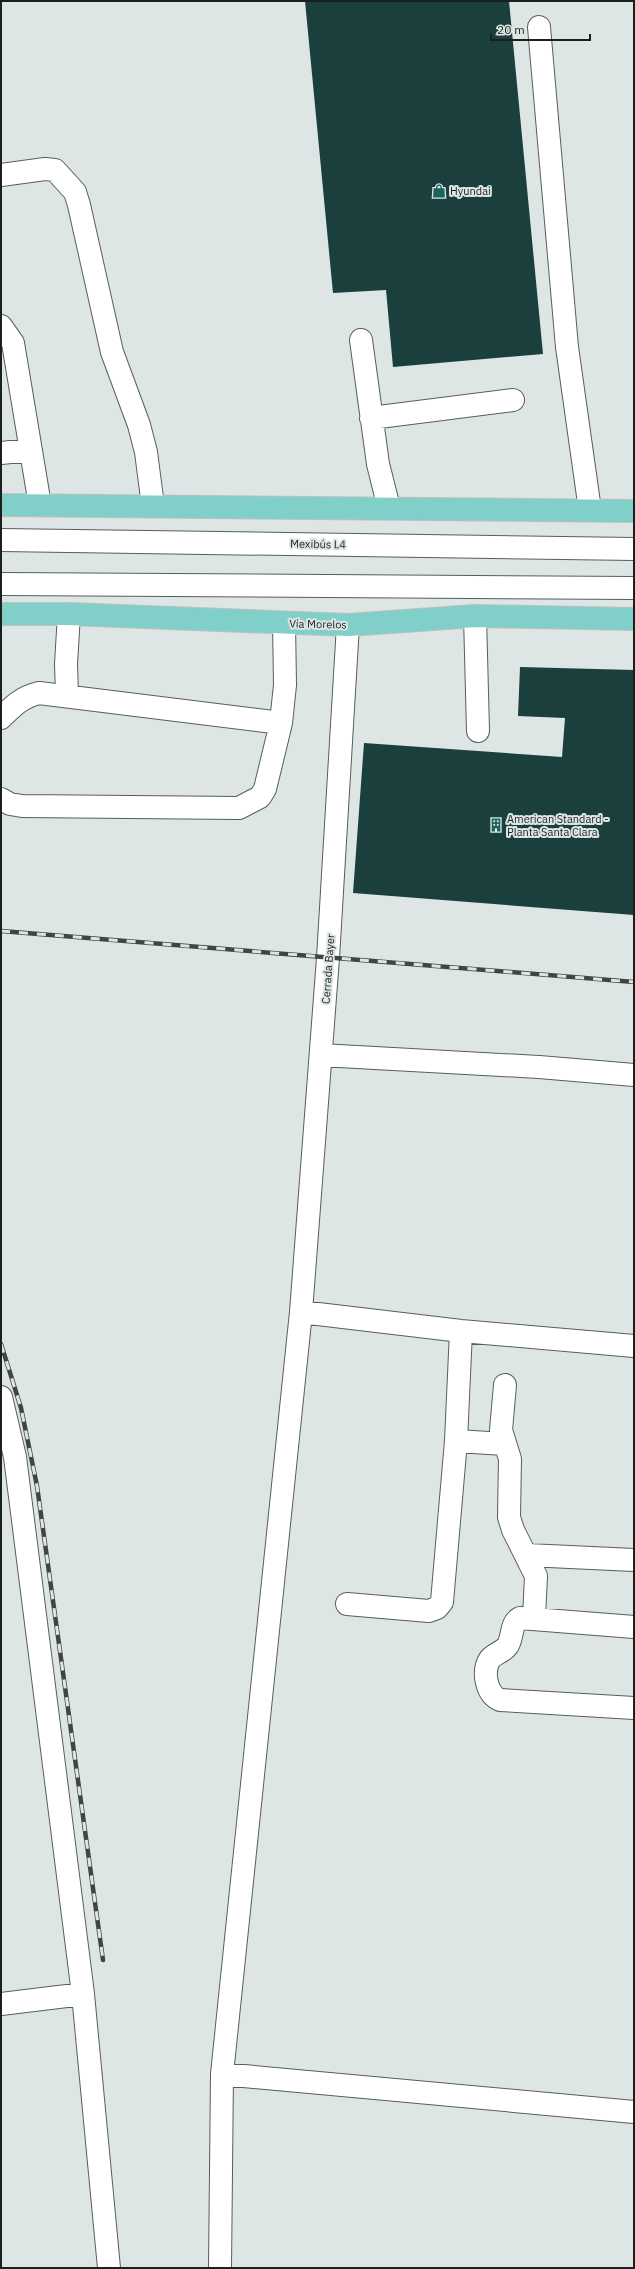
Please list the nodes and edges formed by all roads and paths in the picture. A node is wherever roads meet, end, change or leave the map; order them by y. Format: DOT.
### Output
graph roads {
  1 [pos="539,27"];
  2 [pos="1,175"];
  3 [pos="1,326"];
  4 [pos="361,340"];
  5 [pos="513,400"];
  6 [pos="371,418"];
  7 [pos="31,450"];
  8 [pos="1,453"];
  9 [pos="1,505"];
  10 [pos="40,505"];
  11 [pos="153,506"];
  12 [pos="389,508"];
  13 [pos="590,510"];
  14 [pos="634,511"];
  15 [pos="1,540"];
  16 [pos="634,549"];
  17 [pos="1,584"];
  18 [pos="634,588"];
  19 [pos="1,614"];
  20 [pos="69,614"];
  21 [pos="475,616"];
  22 [pos="634,619"];
  23 [pos="284,623"];
  24 [pos="348,625"];
  25 [pos="67,695"];
  26 [pos="1,718"];
  27 [pos="281,723"];
  28 [pos="478,731"];
  29 [pos="1,799"];
  30 [pos="321,1055"];
  31 [pos="634,1075"];
  32 [pos="301,1312"];
  33 [pos="461,1331"];
  34 [pos="634,1346"];
  35 [pos="505,1385"];
  36 [pos="1,1397"];
  37 [pos="456,1441"];
  38 [pos="504,1444"];
  39 [pos="527,1555"];
  40 [pos="634,1560"];
  41 [pos="346,1604"];
  42 [pos="534,1618"];
  43 [pos="634,1627"];
  44 [pos="634,1708"];
  45 [pos="83,1994"];
  46 [pos="1,2004"];
  47 [pos="222,2074"];
  48 [pos="634,2112"];
  49 [pos="109,2268"];
  50 [pos="220,2268"];
  1 -- 13 [label="lane"];
  2 -- 11 [label="lane"];
  3 -- 7 [label="lane"];
  4 -- 6 [label="lane"];
  5 -- 6 [label="lane"];
  6 -- 12 [label="lane"];
  7 -- 8 [label="lane"];
  7 -- 10 [label="lane"];
  9 -- 10 [label="main road"];
  10 -- 11 [label="main road"];
  11 -- 12 [label="main road"];
  12 -- 13 [label="main road"];
  13 -- 14 [label="main road"];
  15 -- 16 [label="lane, Mexibús L4"];
  17 -- 18 [label="lane"];
  19 -- 20 [label="main road, Vía Morelos"];
  20 -- 23 [label="main road, Vía Morelos"];
  20 -- 25 [label="lane"];
  21 -- 22 [label="main road, Vía Morelos"];
  21 -- 24 [label="main road, Vía Morelos"];
  21 -- 28 [label="lane"];
  23 -- 24 [label="main road, Vía Morelos"];
  23 -- 27 [label="lane"];
  24 -- 30 [label="lane, Cerrada Bayer"];
  25 -- 26 [label="lane"];
  25 -- 27 [label="lane"];
  27 -- 29 [label="lane"];
  30 -- 31 [label="lane"];
  30 -- 32 [label="lane, Cerrada Bayer"];
  32 -- 33 [label="lane"];
  32 -- 47 [label="lane, Cerrada Bayer"];
  33 -- 34 [label="lane"];
  33 -- 37 [label="lane"];
  35 -- 38 [label="lane"];
  36 -- 45 [label="lane"];
  37 -- 38 [label="lane"];
  37 -- 41 [label="lane"];
  38 -- 39 [label="lane"];
  39 -- 40 [label="lane"];
  39 -- 42 [label="lane"];
  42 -- 43 [label="lane"];
  42 -- 44 [label="lane"];
  45 -- 46 [label="lane"];
  45 -- 49 [label="lane"];
  47 -- 48 [label="lane"];
  47 -- 50 [label="lane, Cerrada Bayer"];
}
